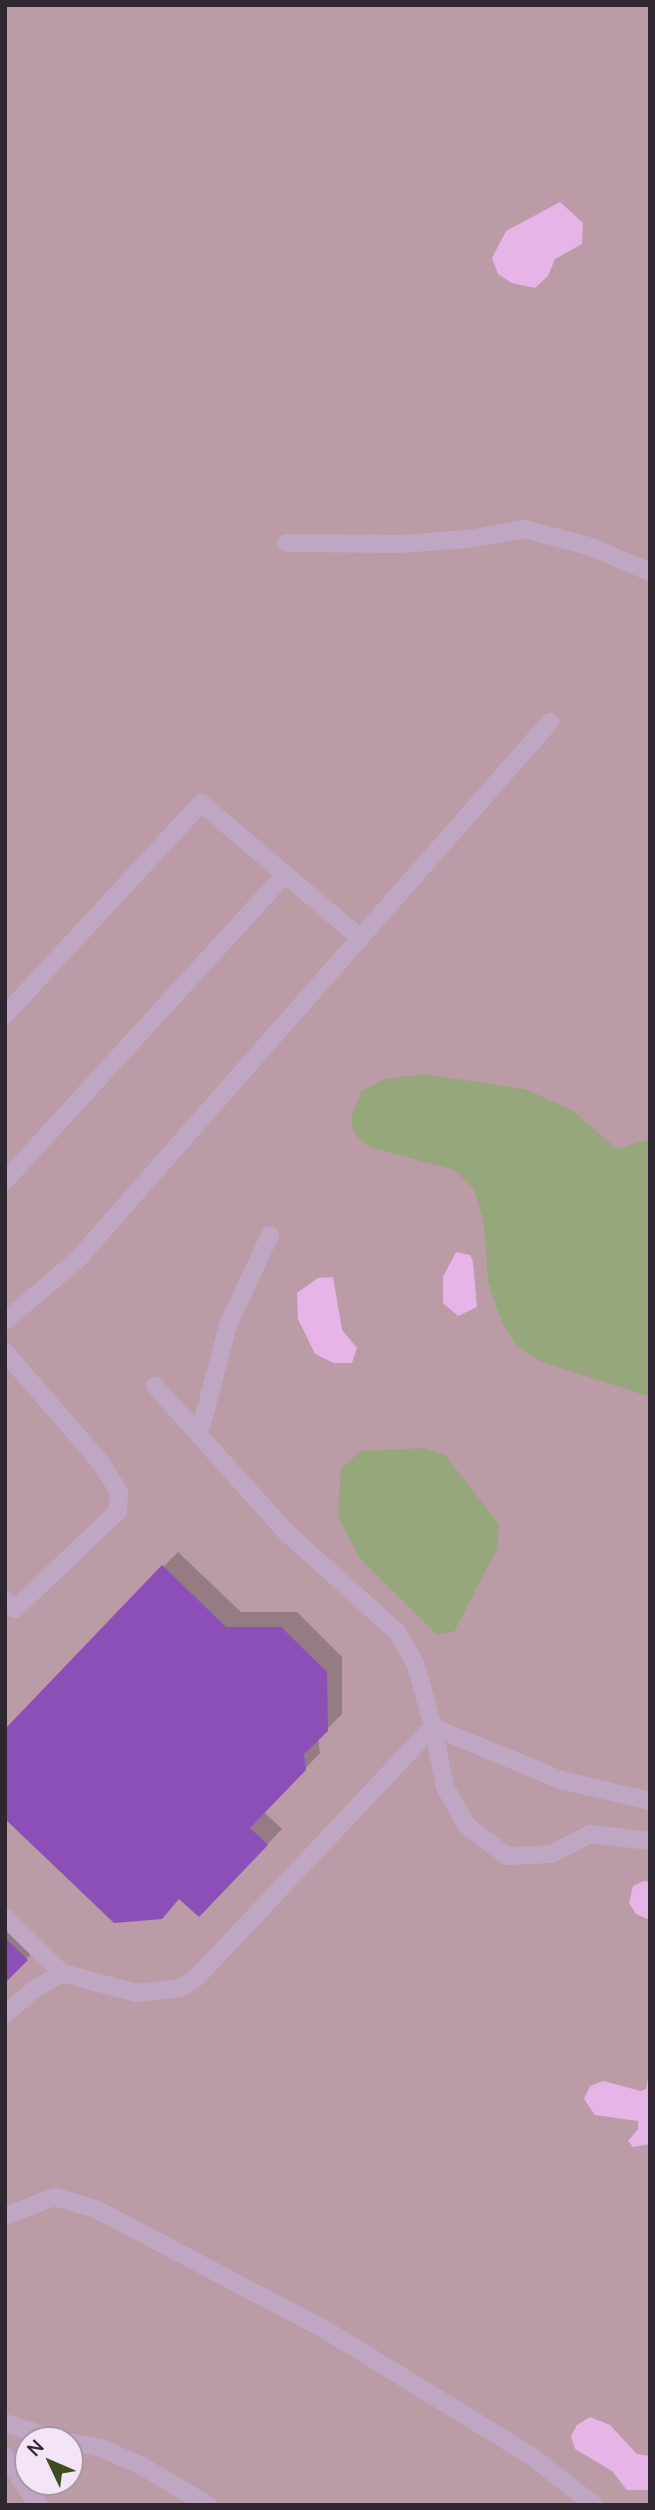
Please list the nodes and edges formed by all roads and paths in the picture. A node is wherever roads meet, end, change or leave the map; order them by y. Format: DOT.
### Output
graph roads {
  1 [pos="286,542"];
  2 [pos="650,572"];
  3 [pos="550,722"];
  4 [pos="285,874"];
  5 [pos="360,938"];
  6 [pos="5,1015"];
  7 [pos="5,1181"];
  8 [pos="270,1235"];
  9 [pos="5,1321"];
  10 [pos="5,1352"];
  11 [pos="155,1386"];
  12 [pos="198,1435"];
  13 [pos="5,1600"];
  14 [pos="433,1727"];
  15 [pos="650,1801"];
  16 [pos="650,1842"];
  17 [pos="5,1917"];
  18 [pos="62,1973"];
  19 [pos="5,2014"];
  20 [pos="5,2216"];
  21 [pos="84,2445"];
  22 [pos="5,2456"];
  23 [pos="38,2505"];
  24 [pos="208,2505"];
  25 [pos="594,2505"];
  1 -- 2 [label="lane"];
  3 -- 5 [label="lane"];
  4 -- 5 [label="lane"];
  4 -- 6 [label="lane"];
  4 -- 7 [label="lane"];
  5 -- 9 [label="lane"];
  8 -- 12 [label="lane"];
  10 -- 13 [label="lane"];
  11 -- 12 [label="lane"];
  12 -- 14 [label="lane"];
  14 -- 15 [label="lane"];
  14 -- 16 [label="lane"];
  14 -- 18 [label="lane"];
  17 -- 18 [label="lane"];
  18 -- 19 [label="lane"];
  20 -- 25 [label="lane"];
  21 -- 24 [label="lane"];
  22 -- 23 [label="lane"];
}
